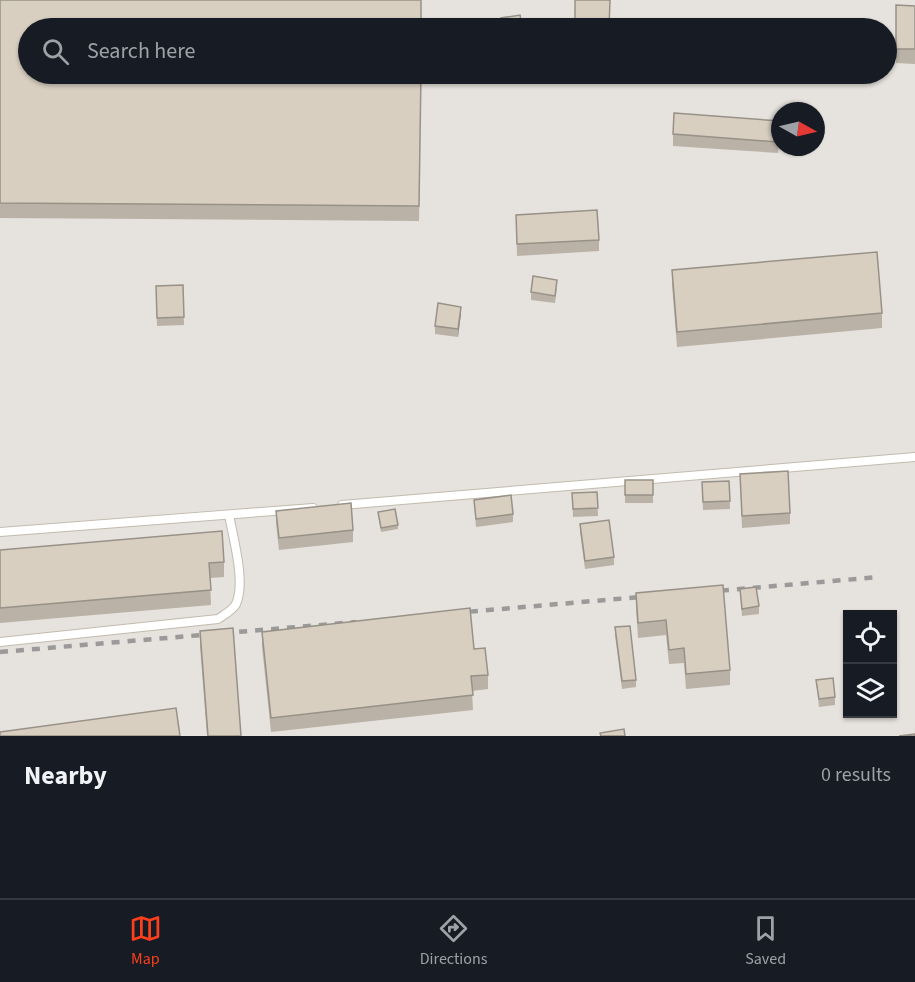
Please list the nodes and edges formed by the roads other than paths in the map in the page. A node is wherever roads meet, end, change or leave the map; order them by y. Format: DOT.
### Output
graph roads {
  1 [pos="915,457"];
  2 [pos="335,506"];
  3 [pos="324,507"];
  4 [pos="229,515"];
  5 [pos="0,532"];
  6 [pos="0,642"];
  1 -- 2 [label="lane"];
  3 -- 4 [label="lane"];
  4 -- 5 [label="lane"];
  4 -- 6 [label="lane"];
}
